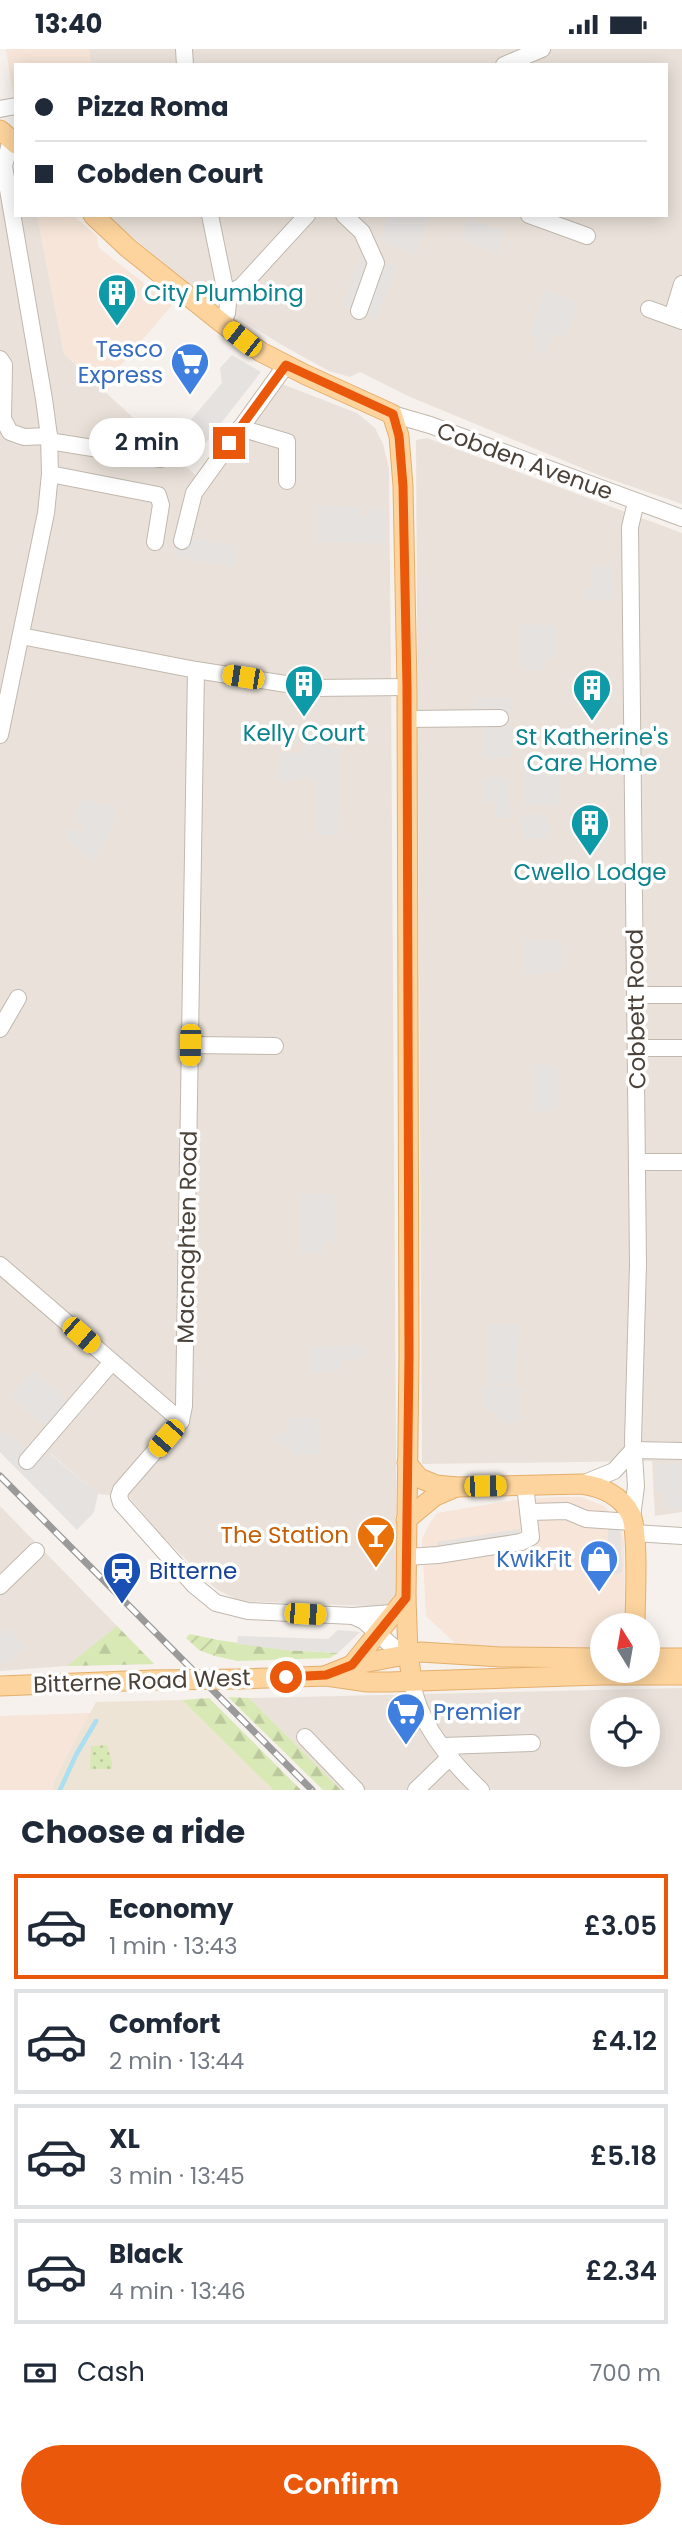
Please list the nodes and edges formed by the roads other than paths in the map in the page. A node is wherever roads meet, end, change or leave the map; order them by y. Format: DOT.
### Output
graph roads {
  1 [pos="542,49"];
  2 [pos="509,63"];
  3 [pos="9,138"];
  4 [pos="95,217"];
  5 [pos="210,217"];
  6 [pos="305,217"];
  7 [pos="346,217"];
  8 [pos="535,217"];
  9 [pos="587,236"];
  10 [pos="682,284"];
  11 [pos="226,294"];
  12 [pos="649,309"];
  13 [pos="359,311"];
  14 [pos="677,319"];
  15 [pos="222,323"];
  16 [pos="0,359"];
  17 [pos="286,365"];
  18 [pos="393,414"];
  19 [pos="240,428"];
  20 [pos="49,438"];
  21 [pos="161,459"];
  22 [pos="50,474"];
  23 [pos="287,481"];
  24 [pos="636,502"];
  25 [pos="682,518"];
  26 [pos="182,541"];
  27 [pos="155,542"];
  28 [pos="21,636"];
  29 [pos="196,670"];
  30 [pos="407,687"];
  31 [pos="500,718"];
  32 [pos="407,719"];
  33 [pos="0,735"];
  34 [pos="636,995"];
  35 [pos="682,995"];
  36 [pos="18,998"];
  37 [pos="4,1030"];
  38 [pos="190,1045"];
  39 [pos="275,1046"];
  40 [pos="636,1048"];
  41 [pos="682,1048"];
  42 [pos="637,1162"];
  43 [pos="682,1162"];
  44 [pos="0,1265"];
  45 [pos="112,1362"];
  46 [pos="181,1421"];
  47 [pos="633,1450"];
  48 [pos="682,1451"];
  49 [pos="27,1461"];
  50 [pos="407,1463"];
  51 [pos="582,1484"];
  52 [pos="525,1485"];
  53 [pos="457,1487"];
  54 [pos="529,1511"];
  55 [pos="406,1520"];
  56 [pos="633,1524"];
  57 [pos="682,1536"];
  58 [pos="36,1551"];
  59 [pos="406,1557"];
  60 [pos="0,1585"];
  61 [pos="406,1598"];
  62 [pos="392,1613"];
  63 [pos="635,1613"];
  64 [pos="353,1616"];
  65 [pos="376,1635"];
  66 [pos="408,1653"];
  67 [pos="590,1658"];
  68 [pos="660,1658"];
  69 [pos="682,1658"];
  70 [pos="352,1665"];
  71 [pos="590,1674"];
  72 [pos="660,1674"];
  73 [pos="326,1675"];
  74 [pos="682,1675"];
  75 [pos="412,1681"];
  76 [pos="0,1686"];
  77 [pos="305,1737"];
  78 [pos="533,1743"];
  79 [pos="447,1751"];
  80 [pos="356,1790"];
  81 [pos="416,1790"];
  82 [pos="481,1790"];
  1 -- 2 [label="street"];
  3 -- 20 [label="street"];
  4 -- 15 [label="main road, Cobden Avenue"];
  5 -- 11 [label="street"];
  6 -- 11 [label="street"];
  7 -- 13 [label="street"];
  8 -- 9 [label="street"];
  10 -- 14 [label="street"];
  11 -- 15 [label="street"];
  12 -- 14 [label="street"];
  15 -- 17 [label="main road, Cobden Avenue"];
  16 -- 20 [label="street"];
  17 -- 18 [label="main road, Cobden Avenue"];
  17 -- 19 [label="street"];
  18 -- 24 [label="street, Cobden Avenue"];
  18 -- 30 [label="main road"];
  19 -- 23 [label="street"];
  19 -- 26 [label="street"];
  20 -- 21 [label="street"];
  20 -- 22 [label="street"];
  22 -- 27 [label="street"];
  22 -- 28 [label="street"];
  24 -- 25 [label="street, Cobden Avenue"];
  24 -- 34 [label="street, Cobbett Road"];
  28 -- 29 [label="street"];
  28 -- 33 [label="street"];
  29 -- 30 [label="street"];
  29 -- 38 [label="street, Macnaghten Road"];
  30 -- 32 [label="main road"];
  31 -- 32 [label="street"];
  32 -- 50 [label="main road"];
  34 -- 35 [label="street"];
  34 -- 40 [label="street, Cobbett Road"];
  36 -- 37 [label="street"];
  38 -- 39 [label="street"];
  38 -- 46 [label="street, Macnaghten Road"];
  40 -- 41 [label="street"];
  40 -- 42 [label="street, Cobbett Road"];
  42 -- 43 [label="street"];
  42 -- 47 [label="street, Cobbett Road"];
  44 -- 45 [label="street"];
  45 -- 46 [label="street"];
  45 -- 49 [label="street"];
  46 -- 64 [label="street"];
  47 -- 48 [label="street"];
  47 -- 51 [label="street"];
  47 -- 56 [label="street, Cobbett Road"];
  50 -- 53 [label="main road"];
  50 -- 55 [label="main road"];
  51 -- 52 [label="main road"];
  51 -- 56 [label="main road"];
  52 -- 53 [label="main road"];
  52 -- 54 [label="street"];
  53 -- 55 [label="main road"];
  54 -- 56 [label="street"];
  54 -- 59 [label="street"];
  55 -- 59 [label="main road"];
  56 -- 57 [label="street"];
  56 -- 63 [label="main road, Cobbett Road"];
  58 -- 60 [label="street"];
  59 -- 61 [label="main road"];
  61 -- 62 [label="main road"];
  61 -- 66 [label="main road"];
  62 -- 64 [label="street"];
  62 -- 65 [label="main road"];
  64 -- 65 [label="street"];
  65 -- 66 [label="street"];
  65 -- 70 [label="main road"];
  66 -- 67 [label="main road, Bitterne Road West"];
  66 -- 70 [label="main road, Bitterne Road West"];
  66 -- 75 [label="main road"];
  68 -- 69 [label="main road"];
  70 -- 73 [label="main road, Bitterne Road West"];
  71 -- 75 [label="main road, Bitterne Road West"];
  72 -- 74 [label="main road, Bitterne Road West"];
  73 -- 75 [label="main road, Bitterne Road West"];
  73 -- 76 [label="main road, Bitterne Road West, bridge"];
  75 -- 79 [label="street"];
  77 -- 80 [label="street"];
  78 -- 79 [label="street"];
  79 -- 81 [label="street"];
  79 -- 82 [label="street"];
}
